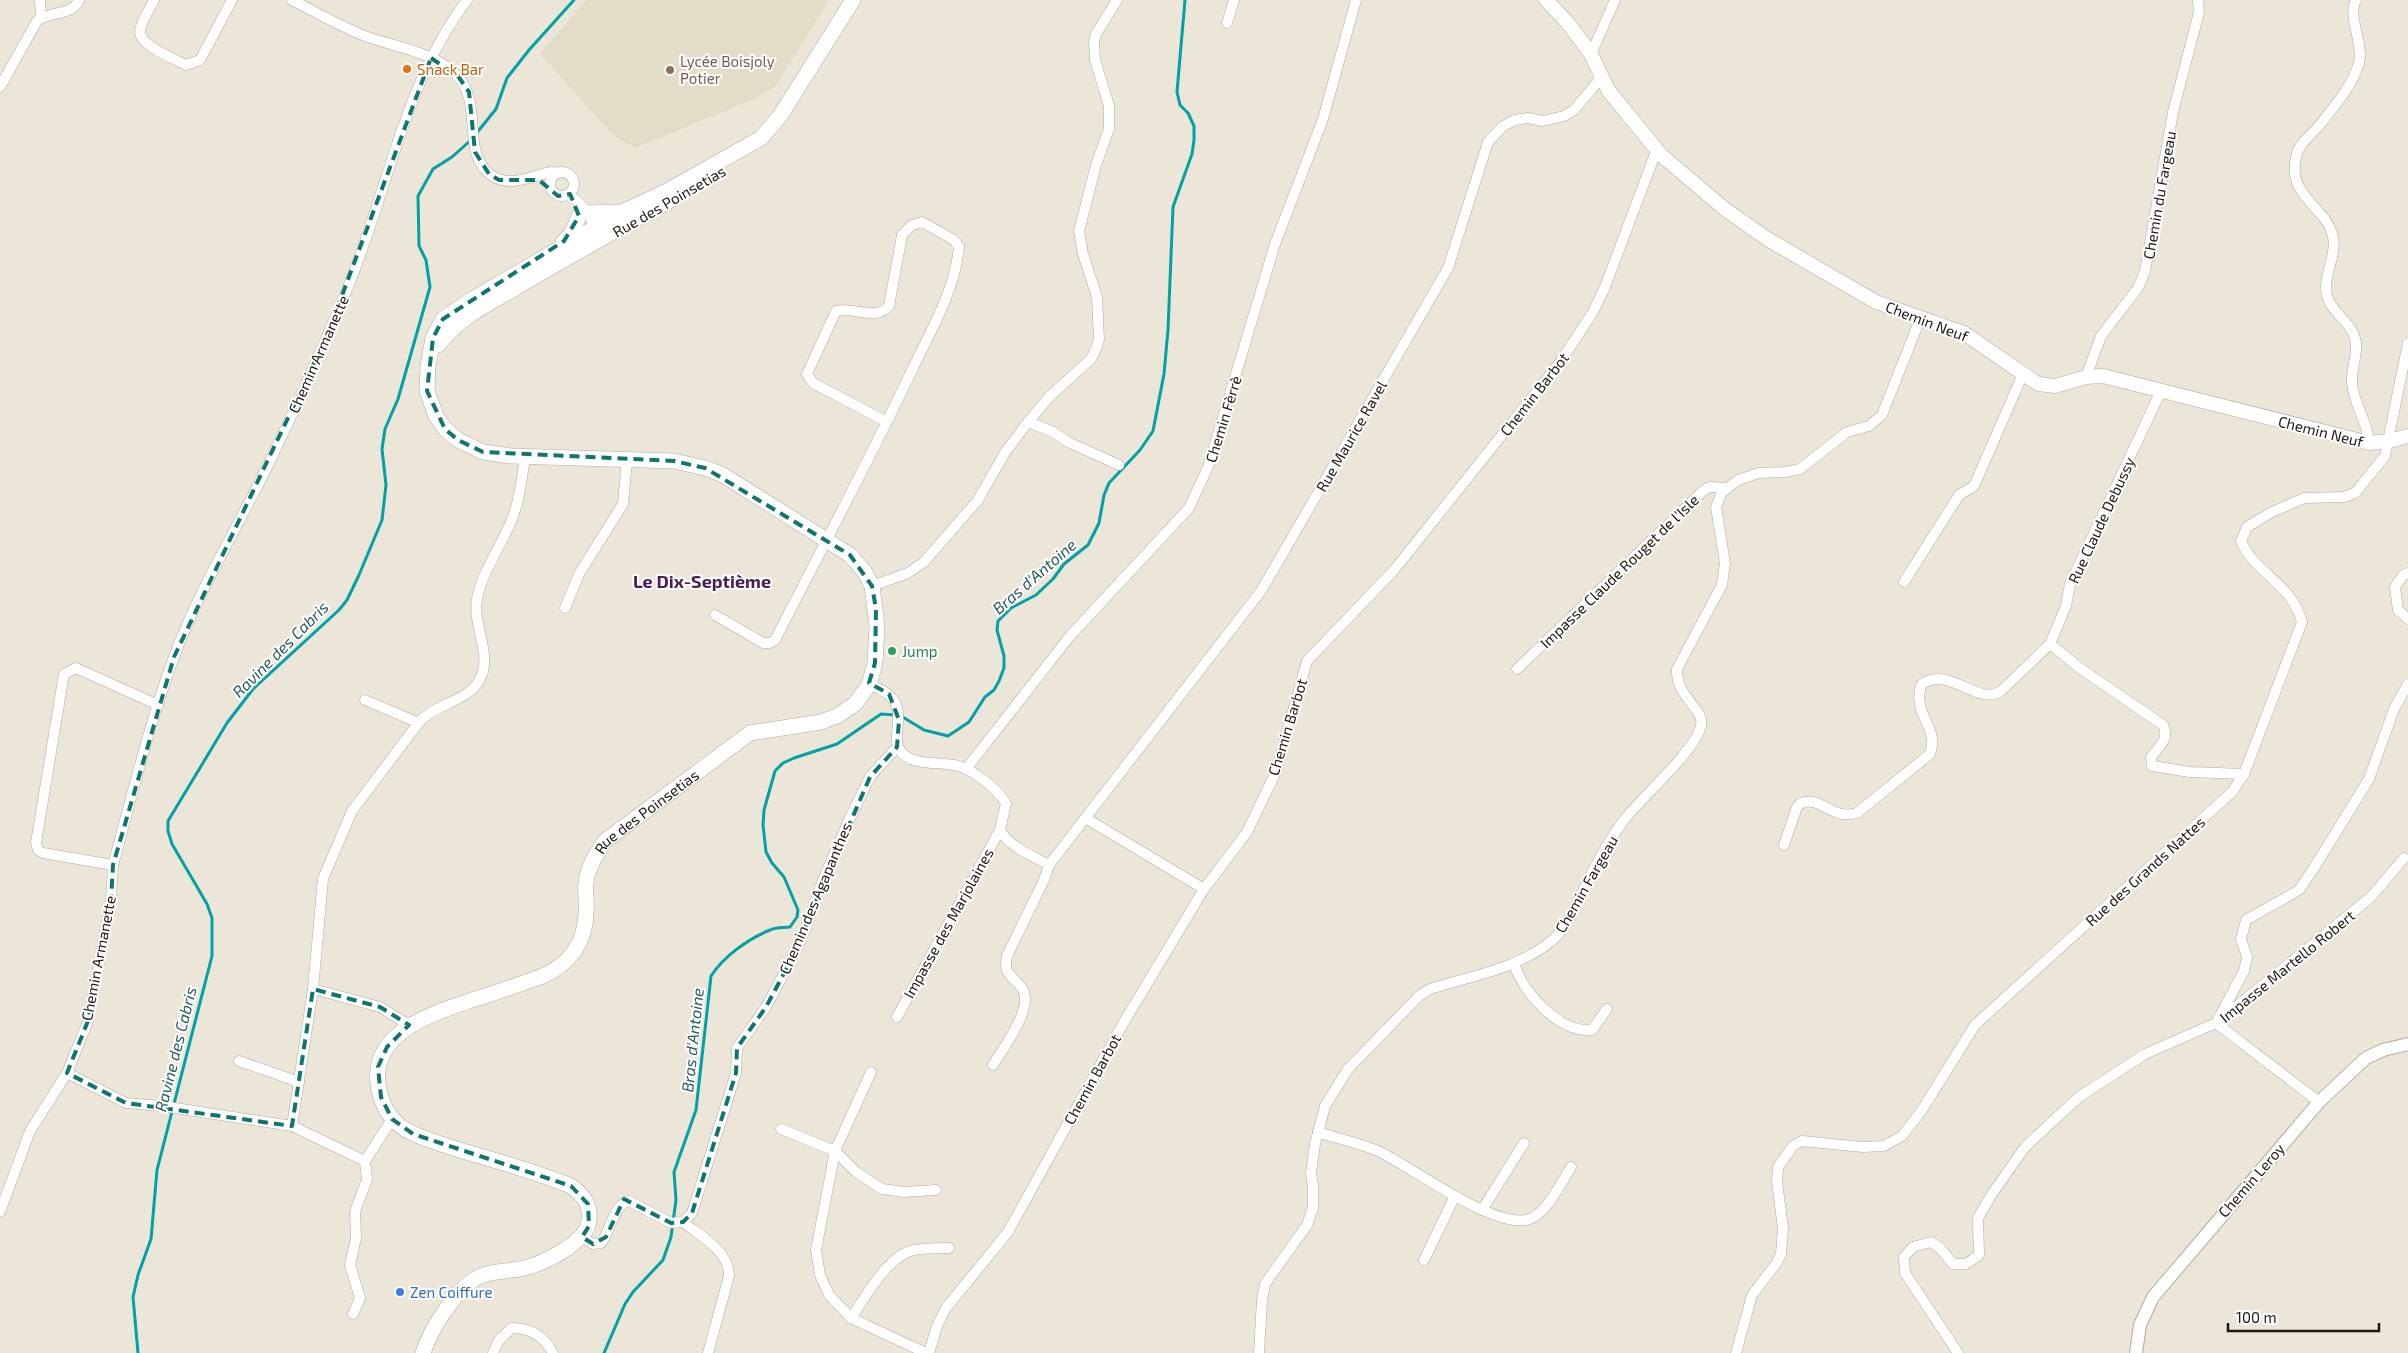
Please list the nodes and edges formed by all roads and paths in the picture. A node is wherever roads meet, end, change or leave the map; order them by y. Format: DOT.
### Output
graph roads {
  1 [pos="40,0"];
  2 [pos="80,0"];
  3 [pos="154,0"];
  4 [pos="232,0"];
  5 [pos="292,0"];
  6 [pos="467,0"];
  7 [pos="853,0"];
  8 [pos="860,0"];
  9 [pos="1117,0"];
  10 [pos="1234,0"];
  11 [pos="1356,0"];
  12 [pos="1615,0"];
  13 [pos="2198,0"];
  14 [pos="2356,0"];
  15 [pos="1549,1"];
  16 [pos="40,18"];
  17 [pos="1227,23"];
  18 [pos="1591,54"];
  19 [pos="431,58"];
  20 [pos="1602,77"];
  21 [pos="0,88"];
  22 [pos="1656,149"];
  23 [pos="559,173"];
  24 [pos="528,178"];
  25 [pos="550,186"];
  26 [pos="570,196"];
  27 [pos="622,212"];
  28 [pos="583,215"];
  29 [pos="596,233"];
  30 [pos="552,259"];
  31 [pos="1920,317"];
  32 [pos="2408,343"];
  33 [pos="2023,374"];
  34 [pos="2086,377"];
  35 [pos="2161,391"];
  36 [pos="887,422"];
  37 [pos="1028,422"];
  38 [pos="2408,436"];
  39 [pos="2389,441"];
  40 [pos="2369,443"];
  41 [pos="525,456"];
  42 [pos="627,460"];
  43 [pos="1119,465"];
  44 [pos="1727,488"];
  45 [pos="826,540"];
  46 [pos="2408,573"];
  47 [pos="1904,582"];
  48 [pos="872,586"];
  49 [pos="565,608"];
  50 [pos="715,616"];
  51 [pos="2408,619"];
  52 [pos="2050,644"];
  53 [pos="1516,669"];
  54 [pos="869,684"];
  55 [pos="2408,684"];
  56 [pos="365,700"];
  57 [pos="158,704"];
  58 [pos="419,723"];
  59 [pos="897,747"];
  60 [pos="966,769"];
  61 [pos="2244,774"];
  62 [pos="1087,818"];
  63 [pos="1000,830"];
  64 [pos="1784,845"];
  65 [pos="2404,858"];
  66 [pos="112,865"];
  67 [pos="1049,865"];
  68 [pos="1204,889"];
  69 [pos="1514,963"];
  70 [pos="313,988"];
  71 [pos="1607,1009"];
  72 [pos="897,1017"];
  73 [pos="2216,1023"];
  74 [pos="409,1026"];
  75 [pos="2408,1044"];
  76 [pos="238,1061"];
  77 [pos="993,1065"];
  78 [pos="871,1072"];
  79 [pos="67,1073"];
  80 [pos="299,1082"];
  81 [pos="2319,1102"];
  82 [pos="392,1119"];
  83 [pos="292,1126"];
  84 [pos="782,1129"];
  85 [pos="1318,1132"];
  86 [pos="1524,1143"];
  87 [pos="835,1151"];
  88 [pos="365,1161"];
  89 [pos="1571,1167"];
  90 [pos="936,1190"];
  91 [pos="1455,1196"];
  92 [pos="1482,1210"];
  93 [pos="0,1212"];
  94 [pos="683,1222"];
  95 [pos="582,1237"];
  96 [pos="949,1248"];
  97 [pos="1424,1260"];
  98 [pos="353,1314"];
  99 [pos="851,1318"];
  100 [pos="423,1353"];
  101 [pos="493,1353"];
  102 [pos="553,1353"];
  103 [pos="708,1353"];
  104 [pos="928,1353"];
  105 [pos="1259,1353"];
  106 [pos="1736,1353"];
  107 [pos="1958,1353"];
  108 [pos="2136,1353"];
  1 -- 16 [label="street"];
  2 -- 16 [label="street"];
  3 -- 4 [label="street"];
  5 -- 19 [label="street"];
  6 -- 19 [label="street, Chemin Armanette"];
  7 -- 27 [label="main road, Rue des Poinsetias"];
  8 -- 29 [label="main road, Rue des Poinsetias"];
  9 -- 37 [label="street"];
  10 -- 17 [label="street"];
  11 -- 60 [label="street, Chemin Fèrrè"];
  12 -- 18 [label="street"];
  13 -- 34 [label="street, Chemin du Fargeau"];
  14 -- 40 [label="street"];
  15 -- 18 [label="main road, Chemin Neuf"];
  16 -- 21 [label="street"];
  18 -- 20 [label="main road, Chemin Neuf"];
  19 -- 24 [label="street"];
  19 -- 57 [label="street, Chemin Armanette"];
  20 -- 22 [label="main road, Chemin Neuf"];
  20 -- 62 [label="street, Rue Maurice Ravel"];
  22 -- 31 [label="main road, Chemin Neuf"];
  22 -- 68 [label="street, Chemin Barbot"];
  23 -- 24 [label="street"];
  23 -- 25 [label="street"];
  23 -- 26 [label="street"];
  24 -- 25 [label="street"];
  25 -- 26 [label="street"];
  26 -- 28 [label="street"];
  27 -- 28 [label="main road"];
  27 -- 29 [label="main road, Rue des Poinsetias"];
  28 -- 29 [label="street"];
  28 -- 30 [label="main road"];
  29 -- 30 [label="main road, Rue des Poinsetias"];
  30 -- 41 [label="main road, Rue des Poinsetias"];
  31 -- 33 [label="main road, Chemin Neuf"];
  31 -- 44 [label="street"];
  32 -- 39 [label="street, Rue des Grands Nattes"];
  33 -- 34 [label="main road, Chemin Neuf"];
  33 -- 47 [label="street"];
  34 -- 35 [label="main road, Chemin Neuf"];
  35 -- 40 [label="main road, Chemin Neuf"];
  35 -- 52 [label="street, Rue Claude Debussy"];
  36 -- 36 [label="street"];
  36 -- 45 [label="street"];
  37 -- 43 [label="street"];
  37 -- 48 [label="street"];
  38 -- 39 [label="main road, Chemin Neuf"];
  39 -- 40 [label="main road, Chemin Neuf"];
  39 -- 61 [label="street, Rue des Grands Nattes"];
  41 -- 42 [label="main road, Rue des Poinsetias"];
  41 -- 58 [label="street"];
  42 -- 45 [label="main road, Rue des Poinsetias"];
  42 -- 49 [label="street"];
  44 -- 53 [label="street, Impasse Claude Rouget de l'Isle"];
  44 -- 69 [label="street, Chemin Fargeau"];
  45 -- 48 [label="main road, Rue des Poinsetias"];
  45 -- 50 [label="street"];
  46 -- 51 [label="street"];
  48 -- 54 [label="main road, Rue des Poinsetias"];
  52 -- 61 [label="street"];
  52 -- 64 [label="street, Rue Claude Debussy"];
  54 -- 59 [label="street"];
  54 -- 74 [label="main road, Rue des Poinsetias"];
  55 -- 73 [label="street"];
  56 -- 58 [label="street"];
  57 -- 66 [label="street, Chemin Armanette"];
  57 -- 66 [label="street"];
  58 -- 70 [label="street"];
  59 -- 60 [label="street"];
  59 -- 94 [label="street, Chemin des Agapanthes"];
  60 -- 63 [label="street, Impasse des Marjolaines"];
  61 -- 106 [label="street, Rue des Grands Nattes"];
  62 -- 67 [label="street, Rue Maurice Ravel"];
  62 -- 68 [label="street"];
  63 -- 67 [label="street"];
  63 -- 72 [label="street, Impasse des Marjolaines"];
  65 -- 73 [label="street, Impasse Martello Robert"];
  66 -- 79 [label="street, Chemin Armanette"];
  67 -- 77 [label="street, Rue Maurice Ravel"];
  68 -- 104 [label="street, Chemin Barbot"];
  69 -- 71 [label="street"];
  69 -- 85 [label="street, Chemin Fargeau"];
  70 -- 74 [label="street"];
  70 -- 80 [label="street"];
  73 -- 81 [label="street, Impasse Martello Robert"];
  73 -- 107 [label="street"];
  74 -- 82 [label="main road, Rue des Poinsetias"];
  75 -- 81 [label="street, Chemin Leroy"];
  76 -- 80 [label="street"];
  78 -- 87 [label="street"];
  79 -- 83 [label="street"];
  79 -- 93 [label="street, Chemin Armanette"];
  80 -- 83 [label="street"];
  81 -- 108 [label="street, Chemin Leroy"];
  82 -- 88 [label="street"];
  82 -- 95 [label="main road, Rue des Poinsetias"];
  83 -- 88 [label="street"];
  84 -- 87 [label="street"];
  85 -- 91 [label="street"];
  85 -- 105 [label="street, Chemin Fargeau"];
  86 -- 92 [label="street"];
  87 -- 90 [label="street"];
  87 -- 99 [label="street"];
  88 -- 98 [label="street"];
  89 -- 92 [label="street"];
  91 -- 92 [label="street"];
  91 -- 97 [label="street"];
  94 -- 95 [label="street"];
  94 -- 103 [label="street"];
  95 -- 100 [label="main road"];
  96 -- 99 [label="street"];
  99 -- 104 [label="street"];
  101 -- 102 [label="street"];
}
